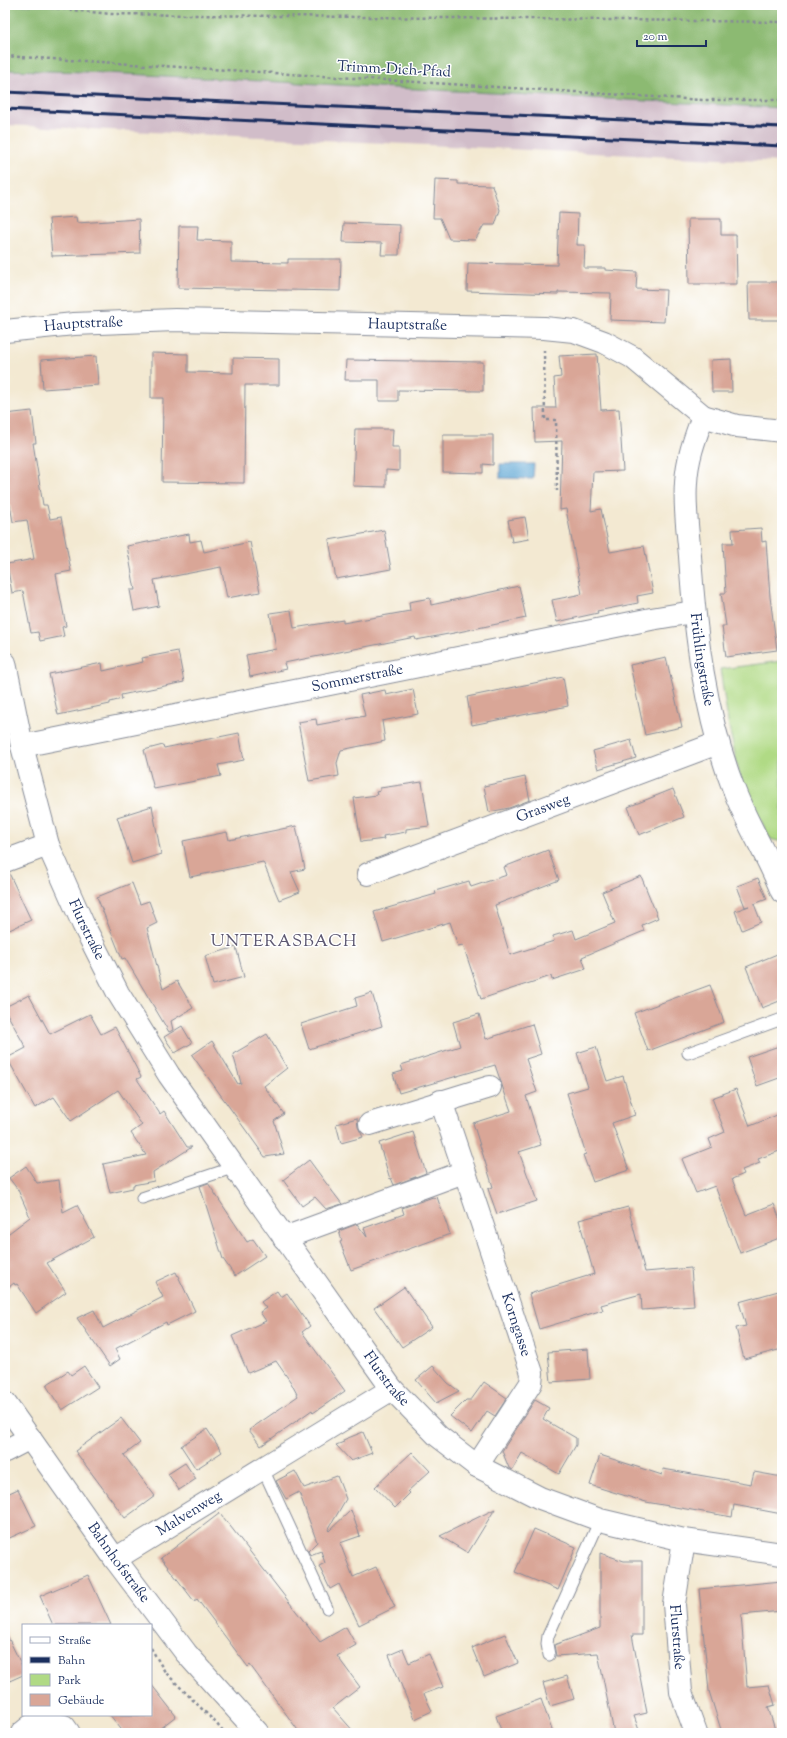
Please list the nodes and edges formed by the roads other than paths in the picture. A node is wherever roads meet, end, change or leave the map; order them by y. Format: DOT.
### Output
graph roads {
  1 [pos="5,332"];
  2 [pos="703,416"];
  3 [pos="782,431"];
  4 [pos="693,612"];
  5 [pos="5,663"];
  6 [pos="718,743"];
  7 [pos="22,746"];
  8 [pos="48,845"];
  9 [pos="5,861"];
  10 [pos="778,868"];
  11 [pos="368,874"];
  12 [pos="782,892"];
  13 [pos="782,1019"];
  14 [pos="688,1053"];
  15 [pos="490,1087"];
  16 [pos="441,1102"];
  17 [pos="370,1124"];
  18 [pos="235,1166"];
  19 [pos="464,1172"];
  20 [pos="142,1198"];
  21 [pos="284,1238"];
  22 [pos="392,1389"];
  23 [pos="5,1403"];
  24 [pos="30,1438"];
  25 [pos="5,1451"];
  26 [pos="477,1466"];
  27 [pos="263,1469"];
  28 [pos="600,1520"];
  29 [pos="684,1540"];
  30 [pos="782,1554"];
  31 [pos="115,1558"];
  32 [pos="326,1608"];
  33 [pos="549,1655"];
  34 [pos="22,1733"];
  35 [pos="69,1733"];
  36 [pos="258,1733"];
  37 [pos="696,1733"];
  1 -- 2 [label="street, Hauptstraße"];
  2 -- 3 [label="street, Hauptstraße"];
  2 -- 4 [label="street, Frühlingstraße"];
  4 -- 6 [label="street, Frühlingstraße"];
  4 -- 7 [label="street, Sommerstraße"];
  5 -- 7 [label="street, Flurstraße"];
  6 -- 10 [label="street, Frühlingstraße"];
  6 -- 11 [label="street, Grasweg"];
  7 -- 8 [label="street, Flurstraße"];
  8 -- 9 [label="street"];
  8 -- 18 [label="street, Flurstraße"];
  10 -- 12 [label="street, Frühlingstraße"];
  13 -- 14 [label="lane"];
  15 -- 16 [label="street"];
  16 -- 17 [label="street"];
  16 -- 19 [label="street, Korngasse"];
  18 -- 20 [label="lane"];
  18 -- 21 [label="street, Flurstraße"];
  19 -- 21 [label="street"];
  19 -- 26 [label="street, Korngasse"];
  21 -- 22 [label="street, Flurstraße"];
  22 -- 26 [label="street, Flurstraße"];
  22 -- 27 [label="street, Malvenweg"];
  23 -- 24 [label="street, Bahnhofstraße"];
  24 -- 25 [label="street"];
  24 -- 31 [label="street, Bahnhofstraße"];
  26 -- 28 [label="street, Flurstraße"];
  27 -- 31 [label="street, Malvenweg"];
  27 -- 32 [label="lane"];
  28 -- 29 [label="street, Flurstraße"];
  28 -- 33 [label="lane"];
  29 -- 30 [label="street, Flurstraße"];
  29 -- 37 [label="street, Flurstraße"];
  31 -- 36 [label="street, Bahnhofstraße"];
  34 -- 35 [label="street"];
}
